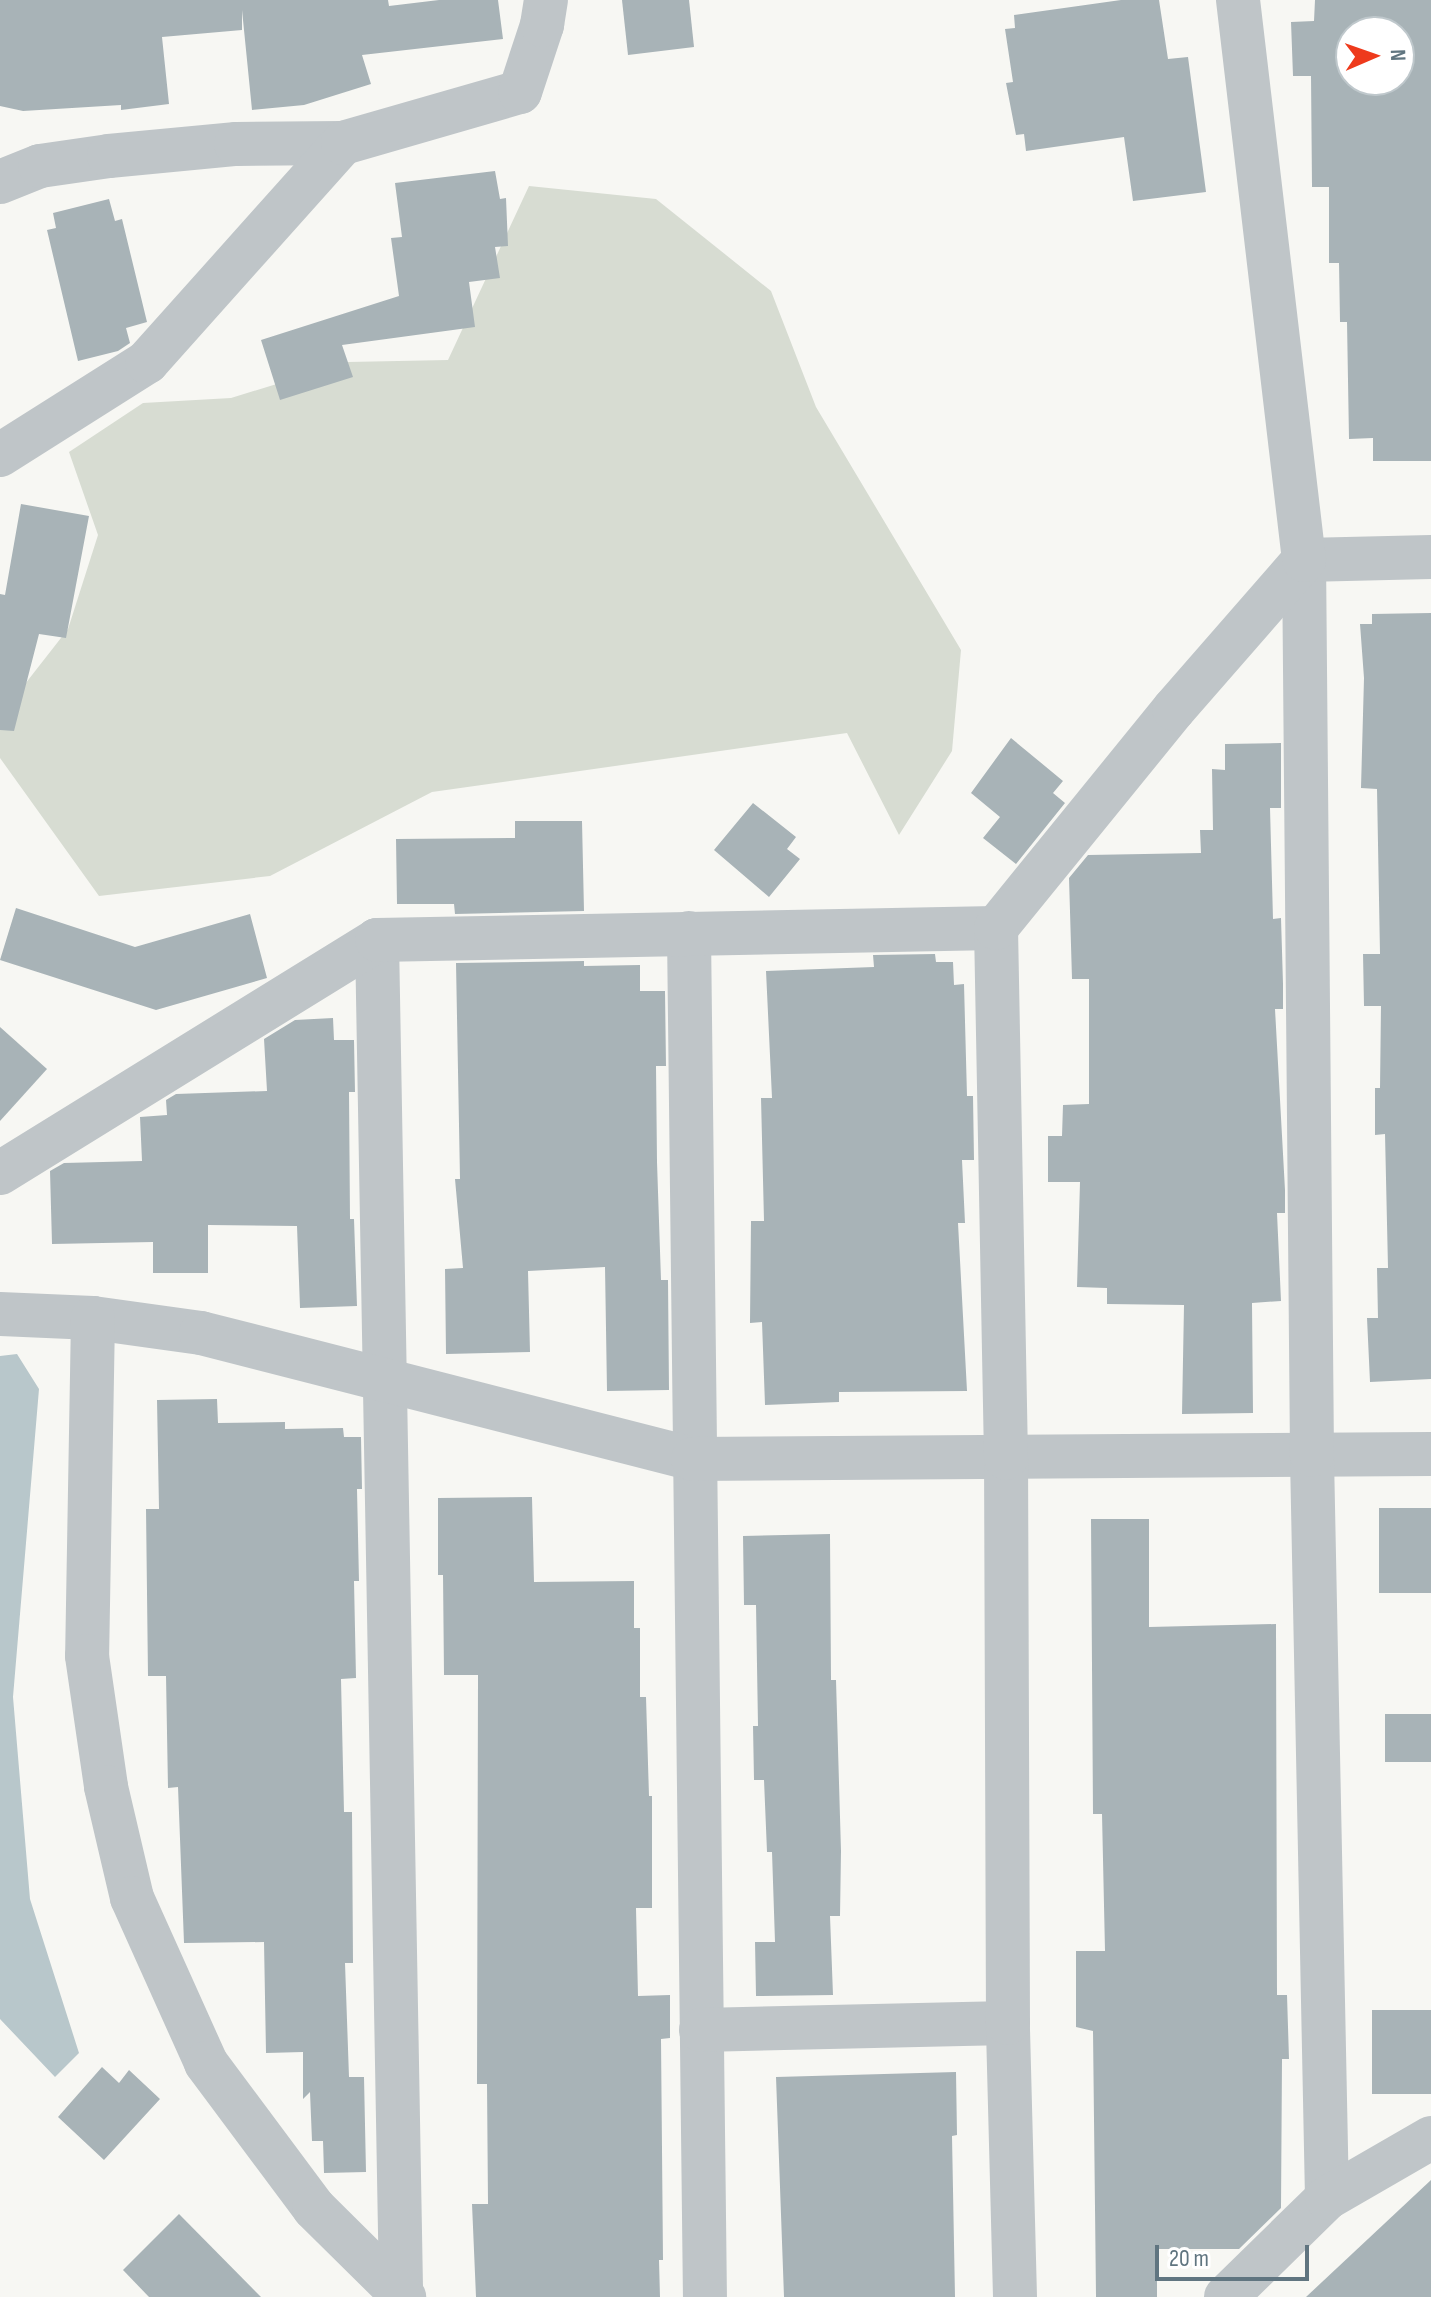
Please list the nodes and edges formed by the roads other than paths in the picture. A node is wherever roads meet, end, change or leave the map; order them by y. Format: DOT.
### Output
graph roads {
  1 [pos="546,0"];
  2 [pos="1238,0"];
  3 [pos="343,143"];
  4 [pos="0,182"];
  5 [pos="0,455"];
  6 [pos="1431,557"];
  7 [pos="1304,560"];
  8 [pos="996,928"];
  9 [pos="689,933"];
  10 [pos="377,940"];
  11 [pos="0,1173"];
  12 [pos="0,1314"];
  13 [pos="93,1318"];
  14 [pos="384,1379"];
  15 [pos="1431,1454"];
  16 [pos="1312,1455"];
  17 [pos="1006,1458"];
  18 [pos="693,1459"];
  19 [pos="1008,2023"];
  20 [pos="701,2030"];
  21 [pos="1431,2138"];
  22 [pos="1327,2198"];
  23 [pos="402,2296"];
  24 [pos="705,2297"];
  25 [pos="1015,2297"];
  26 [pos="1226,2297"];
  1 -- 3 [label="street"];
  2 -- 7 [label="street"];
  3 -- 4 [label="street"];
  3 -- 5 [label="street"];
  6 -- 7 [label="street"];
  7 -- 8 [label="street"];
  7 -- 16 [label="street"];
  8 -- 9 [label="street"];
  8 -- 17 [label="street"];
  9 -- 10 [label="street"];
  9 -- 18 [label="street"];
  10 -- 11 [label="street"];
  10 -- 14 [label="street"];
  12 -- 13 [label="street"];
  13 -- 14 [label="street"];
  13 -- 23 [label="street"];
  14 -- 18 [label="street"];
  14 -- 23 [label="street"];
  15 -- 16 [label="street"];
  16 -- 17 [label="street"];
  16 -- 22 [label="street"];
  17 -- 18 [label="street"];
  17 -- 19 [label="street"];
  18 -- 20 [label="street"];
  19 -- 20 [label="street"];
  19 -- 25 [label="street"];
  20 -- 24 [label="street"];
  21 -- 22 [label="street"];
  22 -- 26 [label="street"];
}
